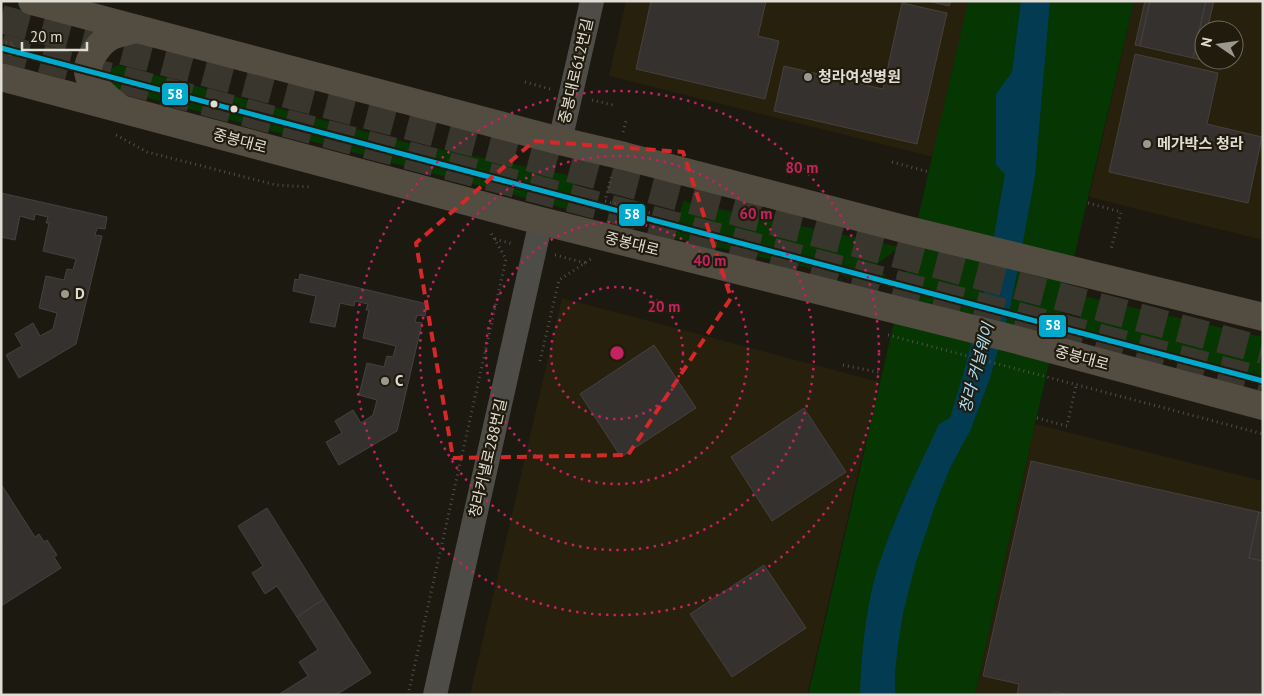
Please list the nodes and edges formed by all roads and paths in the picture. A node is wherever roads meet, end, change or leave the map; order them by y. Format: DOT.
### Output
graph roads {
  1 [pos="32,1"];
  2 [pos="592,1"];
  3 [pos="137,29"];
  4 [pos="1,40"];
  5 [pos="5,69"];
  6 [pos="120,109"];
  7 [pos="560,141"];
  8 [pos="892,162"];
  9 [pos="929,172"];
  10 [pos="609,184"];
  11 [pos="1088,203"];
  12 [pos="541,221"];
  13 [pos="646,230"];
  14 [pos="1111,249"];
  15 [pos="506,259"];
  16 [pos="592,259"];
  17 [pos="1263,317"];
  18 [pos="881,334"];
  19 [pos="540,362"];
  20 [pos="843,365"];
  21 [pos="882,373"];
  22 [pos="1076,385"];
  23 [pos="1263,406"];
  24 [pos="1037,418"];
  25 [pos="1263,434"];
  26 [pos="408,695"];
  27 [pos="435,695"];
  1 -- 3 [label="main road"];
  2 -- 7 [label="street, 중봉대로612번길"];
  3 -- 6 [label="main road"];
  3 -- 7 [label="main road"];
  4 -- 5 [label="path"];
  5 -- 6 [label="main road, 중봉대로"];
  6 -- 12 [label="main road, 중봉대로"];
  7 -- 17 [label="main road"];
  8 -- 9 [label="path"];
  10 -- 13 [label="path"];
  11 -- 14 [label="path"];
  12 -- 23 [label="main road, 중봉대로"];
  12 -- 27 [label="street, 청라커낼로288번길"];
  15 -- 26 [label="path"];
  16 -- 19 [label="path"];
  18 -- 22 [label="path"];
  20 -- 21 [label="path"];
  22 -- 24 [label="path"];
  22 -- 25 [label="path"];
}
